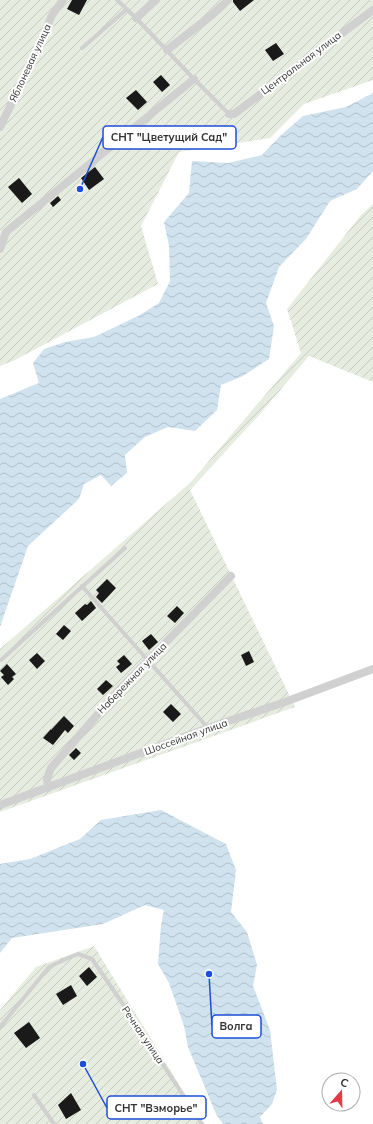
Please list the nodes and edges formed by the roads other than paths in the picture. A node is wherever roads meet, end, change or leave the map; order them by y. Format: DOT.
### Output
graph roads {
  1 [pos="63,0"];
  2 [pos="117,0"];
  3 [pos="156,0"];
  4 [pos="228,0"];
  5 [pos="127,9"];
  6 [pos="373,10"];
  7 [pos="136,18"];
  8 [pos="82,48"];
  9 [pos="167,50"];
  10 [pos="194,79"];
  11 [pos="229,114"];
  12 [pos="0,127"];
  13 [pos="0,226"];
  14 [pos="6,232"];
  15 [pos="0,249"];
  16 [pos="125,548"];
  17 [pos="231,576"];
  18 [pos="82,586"];
  19 [pos="1,660"];
  20 [pos="149,660"];
  21 [pos="373,670"];
  22 [pos="208,728"];
  23 [pos="48,788"];
  24 [pos="0,805"];
  25 [pos="0,1027"];
  26 [pos="34,1094"];
  27 [pos="54,1124"];
  28 [pos="202,1124"];
  1 -- 12 [label="street, Яблоневая улица"];
  2 -- 5 [label="lane"];
  3 -- 7 [label="street"];
  4 -- 9 [label="street"];
  5 -- 7 [label="lane"];
  5 -- 8 [label="lane"];
  6 -- 11 [label="street, Центральная улица"];
  7 -- 9 [label="lane"];
  9 -- 10 [label="lane"];
  10 -- 11 [label="lane"];
  10 -- 14 [label="street"];
  13 -- 14 [label="street"];
  14 -- 15 [label="street"];
  16 -- 18 [label="lane"];
  17 -- 20 [label="street, Набережная улица"];
  18 -- 19 [label="lane"];
  18 -- 20 [label="lane"];
  20 -- 22 [label="lane"];
  20 -- 23 [label="street, Набережная улица"];
  21 -- 22 [label="street, Шоссейная улица"];
  22 -- 23 [label="street, Шоссейная улица"];
  23 -- 24 [label="street, Шоссейная улица"];
  25 -- 28 [label="lane, Речная улица"];
  26 -- 27 [label="lane"];
}
